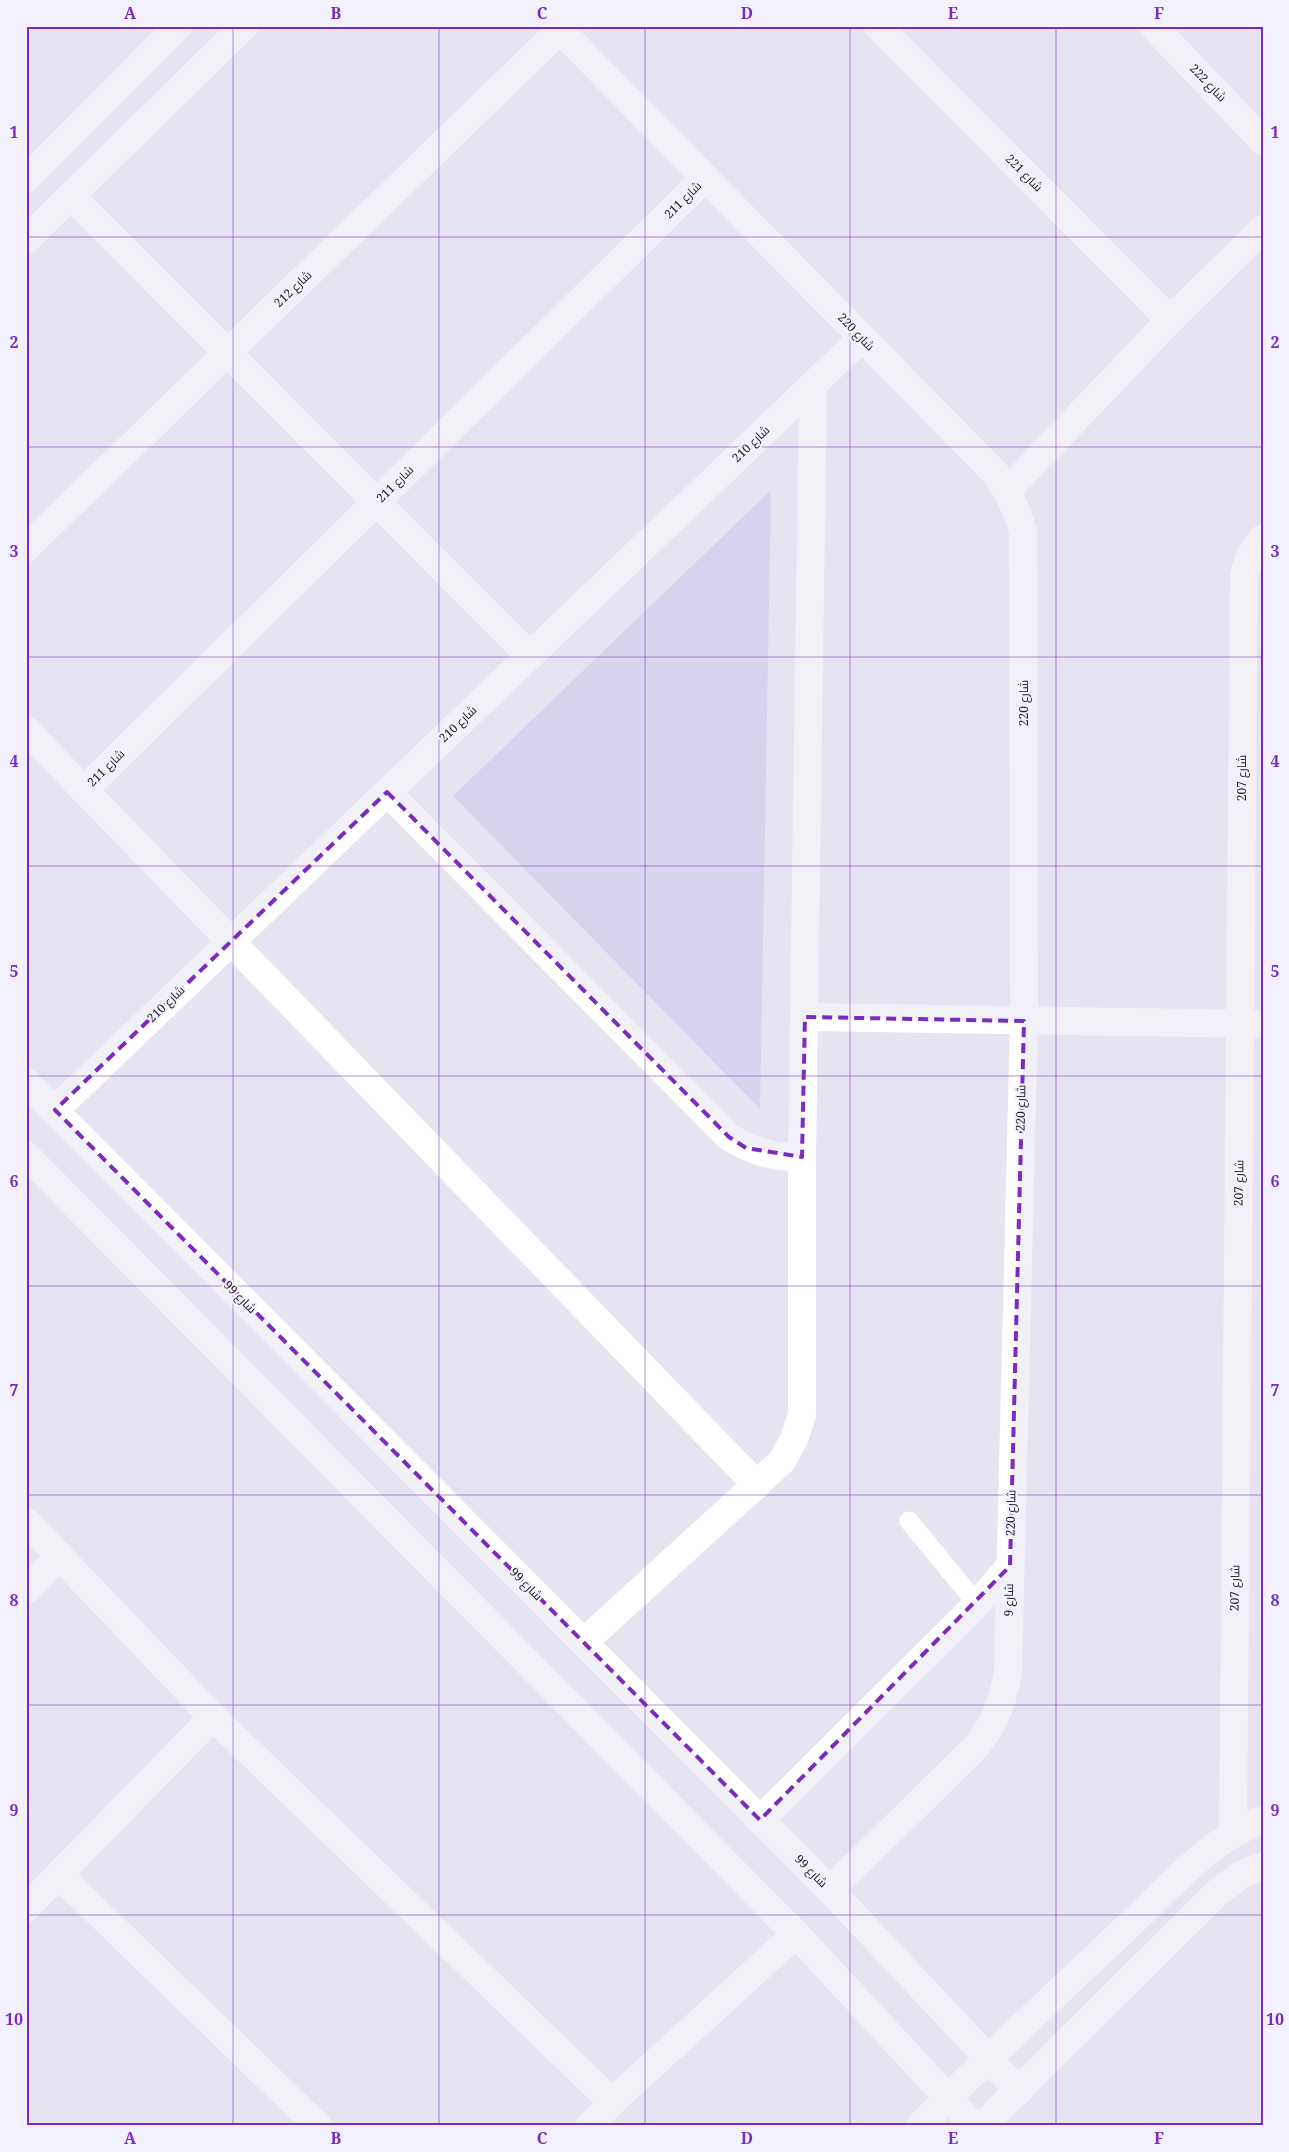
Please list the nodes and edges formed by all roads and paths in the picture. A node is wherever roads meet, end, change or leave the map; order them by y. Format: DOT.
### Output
graph roads {
  1 [pos="178,26"];
  2 [pos="244,26"];
  3 [pos="878,26"];
  4 [pos="1153,26"];
  5 [pos="558,28"];
  6 [pos="1263,141"];
  7 [pos="705,178"];
  8 [pos="26,179"];
  9 [pos="71,196"];
  10 [pos="1263,229"];
  11 [pos="26,240"];
  12 [pos="1170,320"];
  13 [pos="862,338"];
  14 [pos="227,352"];
  15 [pos="813,385"];
  16 [pos="1008,490"];
  17 [pos="376,502"];
  18 [pos="1263,538"];
  19 [pos="26,548"];
  20 [pos="530,656"];
  21 [pos="26,730"];
  22 [pos="84,790"];
  23 [pos="387,792"];
  24 [pos="231,942"];
  25 [pos="805,1017"];
  26 [pos="1024,1021"];
  27 [pos="1252,1024"];
  28 [pos="26,1082"];
  29 [pos="55,1110"];
  30 [pos="26,1155"];
  31 [pos="802,1157"];
  32 [pos="756,1486"];
  33 [pos="26,1521"];
  34 [pos="909,1521"];
  35 [pos="60,1556"];
  36 [pos="1010,1566"];
  37 [pos="26,1590"];
  38 [pos="977,1604"];
  39 [pos="584,1642"];
  40 [pos="214,1716"];
  41 [pos="760,1820"];
  42 [pos="1263,1820"];
  43 [pos="1233,1833"];
  44 [pos="1263,1866"];
  45 [pos="60,1876"];
  46 [pos="830,1890"];
  47 [pos="26,1908"];
  48 [pos="796,1934"];
  49 [pos="988,2058"];
  50 [pos="1019,2091"];
  51 [pos="948,2097"];
  52 [pos="612,2102"];
  53 [pos="318,2126"];
  54 [pos="590,2126"];
  55 [pos="920,2126"];
  56 [pos="974,2126"];
  57 [pos="982,2126"];
  1 -- 8 [label="street"];
  2 -- 9 [label="street"];
  3 -- 12 [label="street, شارع 221"];
  4 -- 6 [label="street, شارع 222"];
  5 -- 7 [label="street, شارع 220"];
  5 -- 14 [label="street, شارع 212"];
  7 -- 13 [label="street, شارع 220"];
  7 -- 17 [label="street, شارع 211"];
  9 -- 11 [label="street"];
  9 -- 14 [label="street"];
  10 -- 12 [label="street"];
  12 -- 16 [label="street"];
  13 -- 15 [label="street, شارع 210"];
  13 -- 16 [label="street, شارع 220"];
  14 -- 17 [label="street"];
  14 -- 19 [label="street, شارع 212"];
  15 -- 20 [label="street, شارع 210"];
  15 -- 25 [label="street"];
  16 -- 26 [label="street, شارع 220"];
  17 -- 20 [label="street"];
  17 -- 22 [label="street, شارع 211"];
  18 -- 27 [label="street, شارع 207"];
  20 -- 23 [label="street, شارع 210"];
  21 -- 22 [label="street"];
  22 -- 24 [label="street"];
  23 -- 24 [label="street, شارع 210"];
  23 -- 31 [label="street"];
  24 -- 29 [label="street, شارع 210"];
  24 -- 32 [label="street"];
  25 -- 26 [label="street"];
  25 -- 31 [label="street"];
  26 -- 27 [label="street"];
  26 -- 36 [label="street, شارع 220"];
  27 -- 43 [label="street, شارع 207"];
  28 -- 29 [label="street, شارع 99"];
  29 -- 39 [label="street, شارع 99"];
  30 -- 48 [label="street"];
  31 -- 32 [label="street"];
  32 -- 39 [label="street"];
  33 -- 35 [label="street"];
  34 -- 38 [label="lane"];
  35 -- 37 [label="street"];
  35 -- 40 [label="street"];
  36 -- 38 [label="street, شارع 9"];
  36 -- 46 [label="street, شارع 9"];
  38 -- 41 [label="street, شارع 9"];
  39 -- 41 [label="street, شارع 99"];
  40 -- 45 [label="street"];
  40 -- 52 [label="street"];
  41 -- 46 [label="street, شارع 99"];
  42 -- 43 [label="street"];
  43 -- 49 [label="street"];
  44 -- 50 [label="street"];
  45 -- 47 [label="street"];
  45 -- 53 [label="street"];
  46 -- 49 [label="street, شارع 99"];
  48 -- 51 [label="street"];
  48 -- 52 [label="street"];
  49 -- 50 [label="street, شارع 99"];
  49 -- 51 [label="street"];
  50 -- 57 [label="street"];
  51 -- 55 [label="street"];
  51 -- 56 [label="street"];
  52 -- 54 [label="street"];
}
